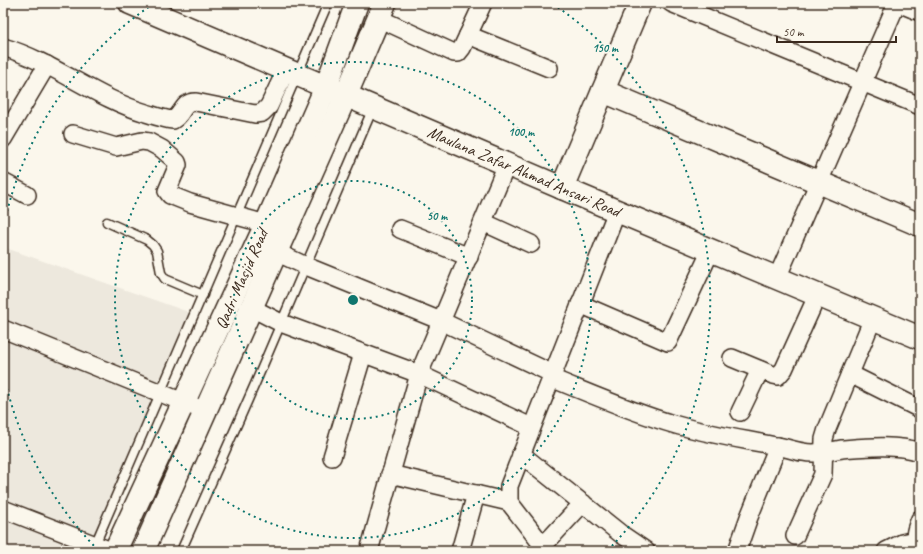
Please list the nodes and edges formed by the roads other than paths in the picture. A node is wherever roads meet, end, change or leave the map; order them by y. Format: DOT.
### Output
graph roads {
  1 [pos="130,3"];
  2 [pos="328,3"];
  3 [pos="357,3"];
  4 [pos="483,3"];
  5 [pos="640,3"];
  6 [pos="670,3"];
  7 [pos="898,3"];
  8 [pos="382,11"];
  9 [pos="920,12"];
  10 [pos="468,35"];
  11 [pos="3,47"];
  12 [pos="47,65"];
  13 [pos="549,68"];
  14 [pos="292,72"];
  15 [pos="863,82"];
  16 [pos="326,87"];
  17 [pos="603,91"];
  18 [pos="346,96"];
  19 [pos="920,106"];
  20 [pos="374,107"];
  21 [pos="73,134"];
  22 [pos="3,139"];
  23 [pos="507,164"];
  24 [pos="3,182"];
  25 [pos="818,183"];
  26 [pos="562,188"];
  27 [pos="27,195"];
  28 [pos="617,211"];
  29 [pos="237,215"];
  30 [pos="107,222"];
  31 [pos="483,222"];
  32 [pos="266,224"];
  33 [pos="920,225"];
  34 [pos="400,229"];
  35 [pos="531,244"];
  36 [pos="711,250"];
  37 [pos="276,252"];
  38 [pos="468,257"];
  39 [pos="306,266"];
  40 [pos="777,278"];
  41 [pos="818,294"];
  42 [pos="203,295"];
  43 [pos="580,304"];
  44 [pos="252,308"];
  45 [pos="873,318"];
  46 [pos="441,321"];
  47 [pos="281,323"];
  48 [pos="3,329"];
  49 [pos="920,338"];
  50 [pos="363,354"];
  51 [pos="732,358"];
  52 [pos="760,370"];
  53 [pos="419,374"];
  54 [pos="850,374"];
  55 [pos="552,376"];
  56 [pos="161,393"];
  57 [pos="185,403"];
  58 [pos="920,409"];
  59 [pos="205,411"];
  60 [pos="740,412"];
  61 [pos="531,427"];
  62 [pos="778,446"];
  63 [pos="824,452"];
  64 [pos="920,452"];
  65 [pos="521,454"];
  66 [pos="332,457"];
  67 [pos="390,474"];
  68 [pos="476,494"];
  69 [pos="509,502"];
  70 [pos="583,503"];
  71 [pos="3,509"];
  72 [pos="920,519"];
  73 [pos="795,536"];
  74 [pos="918,543"];
  75 [pos="94,548"];
  76 [pos="545,548"];
  77 [pos="111,551"];
  78 [pos="115,551"];
  79 [pos="143,551"];
  80 [pos="181,551"];
  81 [pos="369,551"];
  82 [pos="460,551"];
  83 [pos="646,551"];
  84 [pos="738,551"];
  85 [pos="886,551"];
  1 -- 14 [label="street, Maulana Zafar Ahmad Ansari Road"];
  2 -- 14 [label="lane"];
  3 -- 16 [label="street, Qadri Masjid Road"];
  4 -- 10 [label="street"];
  5 -- 17 [label="street"];
  6 -- 15 [label="street"];
  7 -- 9 [label="street"];
  7 -- 15 [label="street"];
  8 -- 10 [label="street"];
  8 -- 18 [label="street, Qadri Masjid Road"];
  10 -- 13 [label="street"];
  11 -- 12 [label="street"];
  12 -- 14 [label="street"];
  12 -- 22 [label="street"];
  14 -- 16 [label="street, Maulana Zafar Ahmad Ansari Road"];
  14 -- 29 [label="lane"];
  15 -- 19 [label="street"];
  15 -- 25 [label="street"];
  16 -- 18 [label="street, Maulana Zafar Ahmad Ansari Road"];
  16 -- 32 [label="street, Qadri Masjid Road"];
  17 -- 25 [label="street"];
  17 -- 26 [label="street"];
  18 -- 20 [label="street, Maulana Zafar Ahmad Ansari Road"];
  18 -- 37 [label="street, Qadri Masjid Road"];
  20 -- 23 [label="street, Maulana Zafar Ahmad Ansari Road"];
  20 -- 39 [label="lane"];
  21 -- 29 [label="street"];
  23 -- 26 [label="street, Maulana Zafar Ahmad Ansari Road"];
  23 -- 31 [label="street"];
  24 -- 27 [label="street"];
  25 -- 33 [label="street"];
  25 -- 40 [label="street"];
  26 -- 28 [label="street, Maulana Zafar Ahmad Ansari Road"];
  28 -- 36 [label="street, Maulana Zafar Ahmad Ansari Road"];
  28 -- 43 [label="street"];
  29 -- 32 [label="street"];
  29 -- 42 [label="lane"];
  30 -- 42 [label="lane"];
  31 -- 35 [label="street"];
  31 -- 38 [label="street"];
  32 -- 57 [label="street, Qadri Masjid Road"];
  34 -- 38 [label="street"];
  36 -- 40 [label="street, Maulana Zafar Ahmad Ansari Road"];
  36 -- 43 [label="street"];
  37 -- 39 [label="street"];
  37 -- 44 [label="street, Qadri Masjid Road"];
  38 -- 46 [label="street"];
  39 -- 46 [label="street"];
  39 -- 47 [label="lane"];
  40 -- 41 [label="street, Maulana Zafar Ahmad Ansari Road"];
  41 -- 45 [label="street, Maulana Zafar Ahmad Ansari Road"];
  41 -- 52 [label="street"];
  42 -- 56 [label="lane"];
  43 -- 55 [label="street"];
  44 -- 47 [label="street"];
  44 -- 59 [label="street, Qadri Masjid Road"];
  45 -- 49 [label="street, Maulana Zafar Ahmad Ansari Road"];
  45 -- 54 [label="street"];
  46 -- 53 [label="street"];
  46 -- 55 [label="street"];
  47 -- 50 [label="street"];
  47 -- 80 [label="lane"];
  48 -- 56 [label="street"];
  50 -- 53 [label="street"];
  50 -- 66 [label="street"];
  51 -- 52 [label="street"];
  52 -- 60 [label="street"];
  53 -- 61 [label="street"];
  53 -- 67 [label="street"];
  54 -- 58 [label="street"];
  54 -- 63 [label="street"];
  55 -- 61 [label="street"];
  55 -- 62 [label="street"];
  56 -- 57 [label="street"];
  56 -- 75 [label="lane"];
  57 -- 59 [label="street"];
  57 -- 78 [label="street, Qadri Masjid Road"];
  59 -- 79 [label="street, Qadri Masjid Road"];
  61 -- 65 [label="street"];
  62 -- 63 [label="street"];
  62 -- 84 [label="street"];
  63 -- 64 [label="street"];
  63 -- 73 [label="street"];
  65 -- 69 [label="street"];
  65 -- 70 [label="street"];
  67 -- 68 [label="street"];
  67 -- 81 [label="street"];
  68 -- 69 [label="street"];
  68 -- 82 [label="street"];
  69 -- 76 [label="street"];
  70 -- 76 [label="street"];
  70 -- 83 [label="street"];
  71 -- 75 [label="street"];
  72 -- 74 [label="street"];
  74 -- 85 [label="street"];
  75 -- 77 [label="street"];
}
